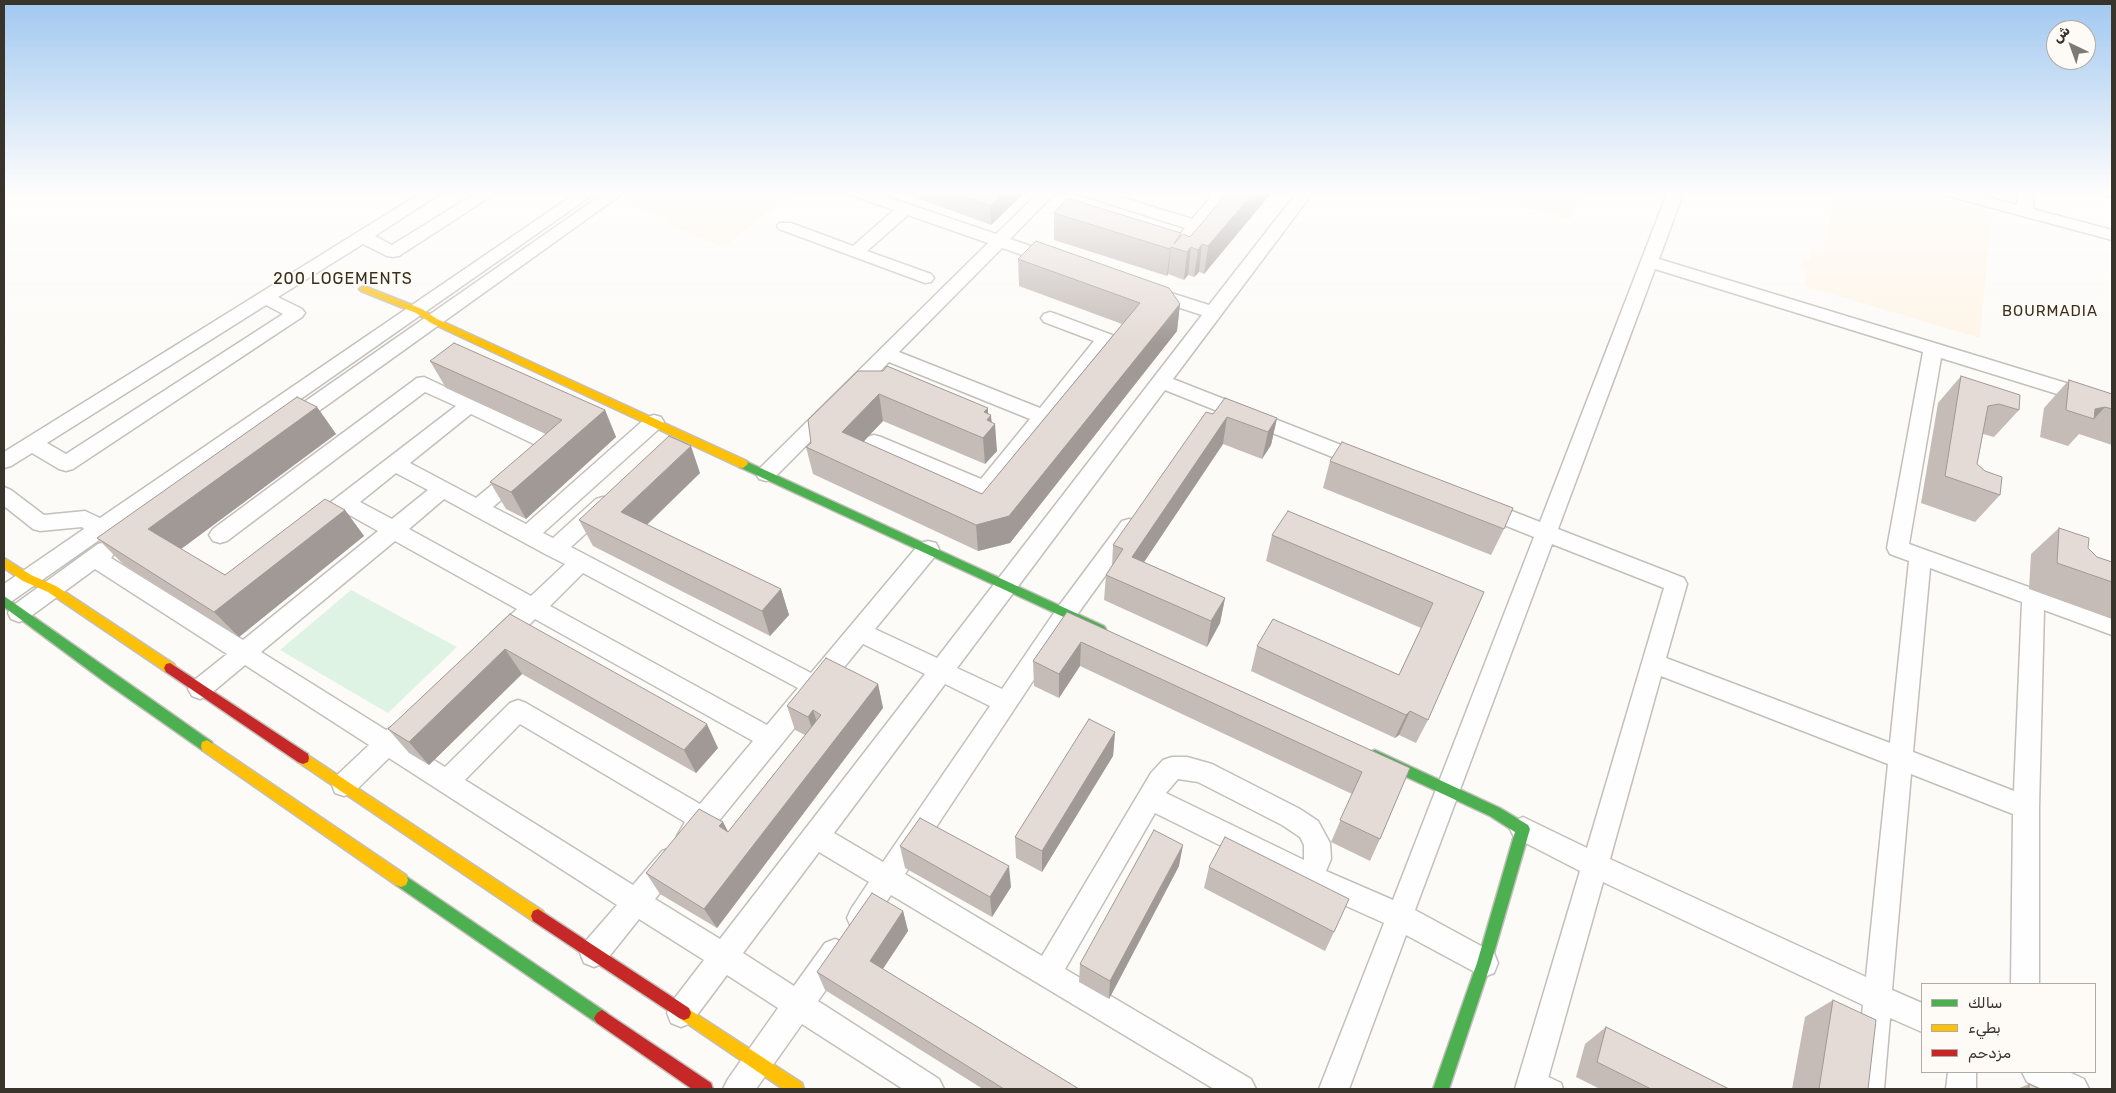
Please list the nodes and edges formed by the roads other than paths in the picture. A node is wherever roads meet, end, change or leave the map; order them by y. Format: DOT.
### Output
graph roads {
  1 [pos="355,242"];
  2 [pos="373,242"];
  3 [pos="409,242"];
  4 [pos="523,242"];
  5 [pos="540,242"];
  6 [pos="829,242"];
  7 [pos="867,242"];
  8 [pos="999,242"];
  9 [pos="1003,242"];
  10 [pos="1182,242"];
  11 [pos="1268,242"];
  12 [pos="1657,242"];
  13 [pos="1178,247"];
  14 [pos="856,252"];
  15 [pos="1650,262"];
  16 [pos="1074,266"];
  17 [pos="925,278"];
  18 [pos="1139,288"];
  19 [pos="364,289"];
  20 [pos="265,298"];
  21 [pos="1214,313"];
  22 [pos="426,316"];
  23 [pos="1050,318"];
  24 [pos="1933,348"];
  25 [pos="886,354"];
  26 [pos="1162,382"];
  27 [pos="2112,404"];
  28 [pos="470,405"];
  29 [pos="1043,417"];
  30 [pos="654,422"];
  31 [pos="273,434"];
  32 [pos="874,442"];
  33 [pos="32,443"];
  34 [pos="4,461"];
  35 [pos="394,464"];
  36 [pos="1383,469"];
  37 [pos="766,474"];
  38 [pos="443,489"];
  39 [pos="4,495"];
  40 [pos="614,495"];
  41 [pos="1465,501"];
  42 [pos="345,503"];
  43 [pos="478,508"];
  44 [pos="1143,509"];
  45 [pos="316,525"];
  46 [pos="100,528"];
  47 [pos="394,530"];
  48 [pos="1546,533"];
  49 [pos="528,534"];
  50 [pos="220,535"];
  51 [pos="119,541"];
  52 [pos="555,549"];
  53 [pos="928,549"];
  54 [pos="1920,556"];
  55 [pos="95,558"];
  56 [pos="4,562"];
  57 [pos="581,562"];
  58 [pos="27,578"];
  59 [pos="1007,585"];
  60 [pos="52,590"];
  61 [pos="4,595"];
  62 [pos="2033,597"];
  63 [pos="4,601"];
  64 [pos="533,607"];
  65 [pos="19,613"];
  66 [pos="1066,613"];
  67 [pos="2112,626"];
  68 [pos="860,632"];
  69 [pos="1111,634"];
  70 [pos="244,653"];
  71 [pos="484,653"];
  72 [pos="1665,667"];
  73 [pos="942,670"];
  74 [pos="815,686"];
  75 [pos="200,689"];
  76 [pos="1006,702"];
  77 [pos="415,718"];
  78 [pos="771,739"];
  79 [pos="387,744"];
  80 [pos="1368,753"];
  81 [pos="1901,758"];
  82 [pos="446,782"];
  83 [pos="344,785"];
  84 [pos="1448,790"];
  85 [pos="1151,798"];
  86 [pos="2026,807"];
  87 [pos="704,820"];
  88 [pos="1523,829"];
  89 [pos="816,836"];
  90 [pos="1595,865"];
  91 [pos="1311,877"];
  92 [pos="887,879"];
  93 [pos="636,902"];
  94 [pos="1399,916"];
  95 [pos="594,953"];
  96 [pos="724,957"];
  97 [pos="1484,963"];
  98 [pos="1047,974"];
  99 [pos="2026,983"];
  100 [pos="1878,997"];
  101 [pos="798,1006"];
  102 [pos="682,1013"];
  103 [pos="1921,1018"];
  104 [pos="757,1063"];
  105 [pos="1962,1073"];
  106 [pos="2039,1073"];
  107 [pos="1540,1086"];
  108 [pos="705,1089"];
  109 [pos="738,1089"];
  110 [pos="796,1089"];
  111 [pos="929,1089"];
  112 [pos="1241,1089"];
  113 [pos="1334,1089"];
  114 [pos="1441,1089"];
  115 [pos="1869,1089"];
  116 [pos="1961,1089"];
  117 [pos="2074,1089"];
  1 -- 20 [label="street"];
  2 -- 3 [label="street"];
  4 -- 22 [label="street"];
  5 -- 22 [label="street"];
  6 -- 14 [label="street"];
  7 -- 14 [label="street"];
  8 -- 25 [label="street"];
  9 -- 16 [label="street"];
  10 -- 13 [label="street"];
  11 -- 21 [label="street"];
  12 -- 15 [label="street"];
  14 -- 17 [label="street"];
  15 -- 24 [label="street"];
  15 -- 48 [label="street"];
  18 -- 21 [label="street"];
  19 -- 22 [label="main road"];
  20 -- 33 [label="street"];
  20 -- 33 [label="street"];
  21 -- 26 [label="street"];
  22 -- 30 [label="main road"];
  22 -- 31 [label="street"];
  22 -- 46 [label="street"];
  23 -- 29 [label="street"];
  24 -- 27 [label="street"];
  24 -- 54 [label="street"];
  25 -- 29 [label="street"];
  25 -- 37 [label="street"];
  26 -- 36 [label="street"];
  26 -- 59 [label="street"];
  28 -- 35 [label="street"];
  28 -- 43 [label="street"];
  28 -- 50 [label="street"];
  29 -- 32 [label="street"];
  30 -- 37 [label="main road"];
  30 -- 49 [label="street"];
  33 -- 34 [label="street"];
  35 -- 38 [label="street"];
  35 -- 42 [label="street"];
  37 -- 53 [label="main road"];
  38 -- 43 [label="street"];
  38 -- 47 [label="street"];
  39 -- 46 [label="street"];
  40 -- 52 [label="street"];
  41 -- 48 [label="street"];
  42 -- 45 [label="street"];
  42 -- 47 [label="street"];
  43 -- 49 [label="street"];
  44 -- 66 [label="street"];
  46 -- 58 [label="street"];
  47 -- 64 [label="street"];
  47 -- 70 [label="street"];
  48 -- 84 [label="street"];
  48 -- 90 [label="street"];
  49 -- 52 [label="street"];
  51 -- 55 [label="street"];
  52 -- 57 [label="street"];
  53 -- 59 [label="main road"];
  53 -- 68 [label="street"];
  54 -- 62 [label="street"];
  54 -- 81 [label="street"];
  55 -- 60 [label="street"];
  55 -- 70 [label="street"];
  56 -- 58 [label="main road"];
  57 -- 64 [label="street"];
  57 -- 74 [label="street"];
  58 -- 60 [label="main road"];
  58 -- 61 [label="street"];
  59 -- 66 [label="main road"];
  59 -- 73 [label="street"];
  60 -- 65 [label="street"];
  60 -- 75 [label="main road"];
  62 -- 67 [label="street"];
  62 -- 86 [label="street"];
  63 -- 65 [label="main road"];
  64 -- 71 [label="street"];
  64 -- 78 [label="street"];
  65 -- 108 [label="main road"];
  66 -- 69 [label="main road"];
  66 -- 76 [label="street"];
  68 -- 73 [label="street"];
  68 -- 74 [label="street"];
  70 -- 75 [label="street"];
  70 -- 79 [label="street"];
  72 -- 81 [label="street"];
  73 -- 76 [label="street"];
  73 -- 89 [label="street"];
  74 -- 78 [label="street"];
  75 -- 83 [label="main road"];
  76 -- 92 [label="street"];
  77 -- 79 [label="street"];
  78 -- 87 [label="street"];
  79 -- 82 [label="street"];
  79 -- 83 [label="street"];
  80 -- 84 [label="main road"];
  81 -- 86 [label="street"];
  81 -- 100 [label="street"];
  82 -- 87 [label="street"];
  82 -- 93 [label="street"];
  83 -- 95 [label="main road"];
  84 -- 88 [label="main road"];
  84 -- 94 [label="street"];
  85 -- 91 [label="street"];
  85 -- 91 [label="street"];
  85 -- 98 [label="street"];
  86 -- 99 [label="street"];
  87 -- 93 [label="street"];
  88 -- 90 [label="street"];
  88 -- 97 [label="main road"];
  89 -- 92 [label="street"];
  89 -- 96 [label="street"];
  90 -- 100 [label="street"];
  90 -- 107 [label="street"];
  91 -- 94 [label="street"];
  92 -- 98 [label="street"];
  92 -- 101 [label="street"];
  93 -- 95 [label="street"];
  93 -- 96 [label="street"];
  94 -- 97 [label="street"];
  94 -- 113 [label="street"];
  95 -- 102 [label="main road"];
  96 -- 101 [label="street"];
  96 -- 102 [label="street"];
  97 -- 114 [label="main road"];
  98 -- 112 [label="street"];
  100 -- 103 [label="street"];
  100 -- 115 [label="street"];
  101 -- 104 [label="street"];
  101 -- 111 [label="street"];
  102 -- 104 [label="main road"];
  104 -- 109 [label="street"];
  104 -- 110 [label="main road"];
  105 -- 116 [label="street"];
  106 -- 117 [label="street"];
}
